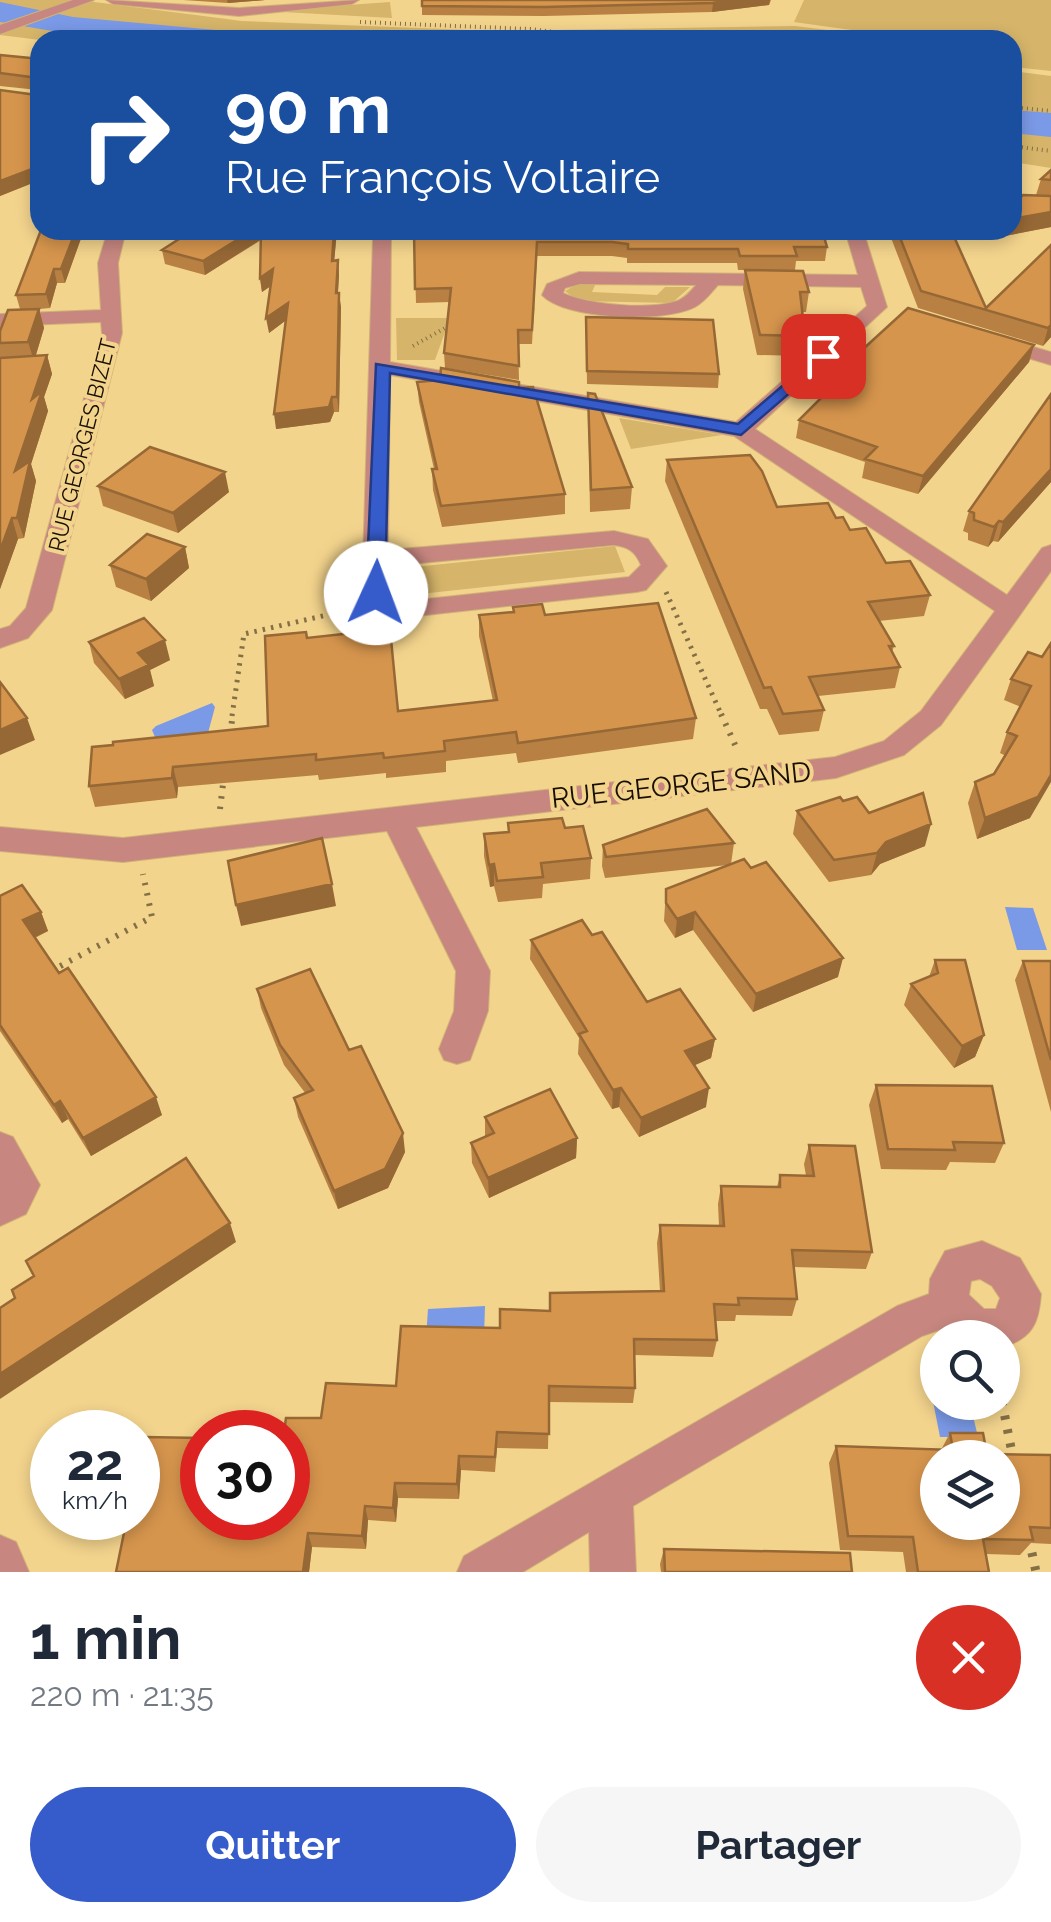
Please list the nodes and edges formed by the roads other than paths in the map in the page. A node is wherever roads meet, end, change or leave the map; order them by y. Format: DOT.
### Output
graph roads {
  1 [pos="87,0"];
  2 [pos="113,0"];
  3 [pos="352,0"];
  4 [pos="0,30"];
  5 [pos="114,240"];
  6 [pos="382,240"];
  7 [pos="857,240"];
  8 [pos="713,279"];
  9 [pos="869,281"];
  10 [pos="111,316"];
  11 [pos="0,320"];
  12 [pos="964,333"];
  13 [pos="1051,359"];
  14 [pos="382,367"];
  15 [pos="741,430"];
  16 [pos="1051,553"];
  17 [pos="377,559"];
  18 [pos="1011,609"];
  19 [pos="0,639"];
  20 [pos="396,818"];
  21 [pos="0,839"];
  22 [pos="457,1049"];
  23 [pos="0,1149"];
  24 [pos="0,1208"];
  25 [pos="952,1306"];
  26 [pos="610,1494"];
  27 [pos="0,1558"];
  28 [pos="6,1572"];
  29 [pos="480,1572"];
  30 [pos="612,1572"];
  1 -- 4 [label="street"];
  2 -- 3 [label="street"];
  5 -- 10 [label="street, RUE GEORGES BIZET"];
  6 -- 14 [label="street"];
  7 -- 9 [label="street"];
  8 -- 8 [label="street"];
  8 -- 9 [label="street"];
  9 -- 15 [label="street"];
  10 -- 11 [label="street"];
  10 -- 19 [label="street, RUE GEORGES BIZET"];
  12 -- 13 [label="street"];
  14 -- 15 [label="street"];
  14 -- 17 [label="street"];
  15 -- 18 [label="street"];
  16 -- 18 [label="street, RUE GEORGE SAND"];
  17 -- 17 [label="street"];
  18 -- 20 [label="street, RUE GEORGE SAND"];
  20 -- 21 [label="street, RUE GEORGE SAND"];
  20 -- 22 [label="street"];
  23 -- 24 [label="street"];
  25 -- 26 [label="street"];
  26 -- 29 [label="street"];
  26 -- 30 [label="street"];
  27 -- 28 [label="street"];
}
